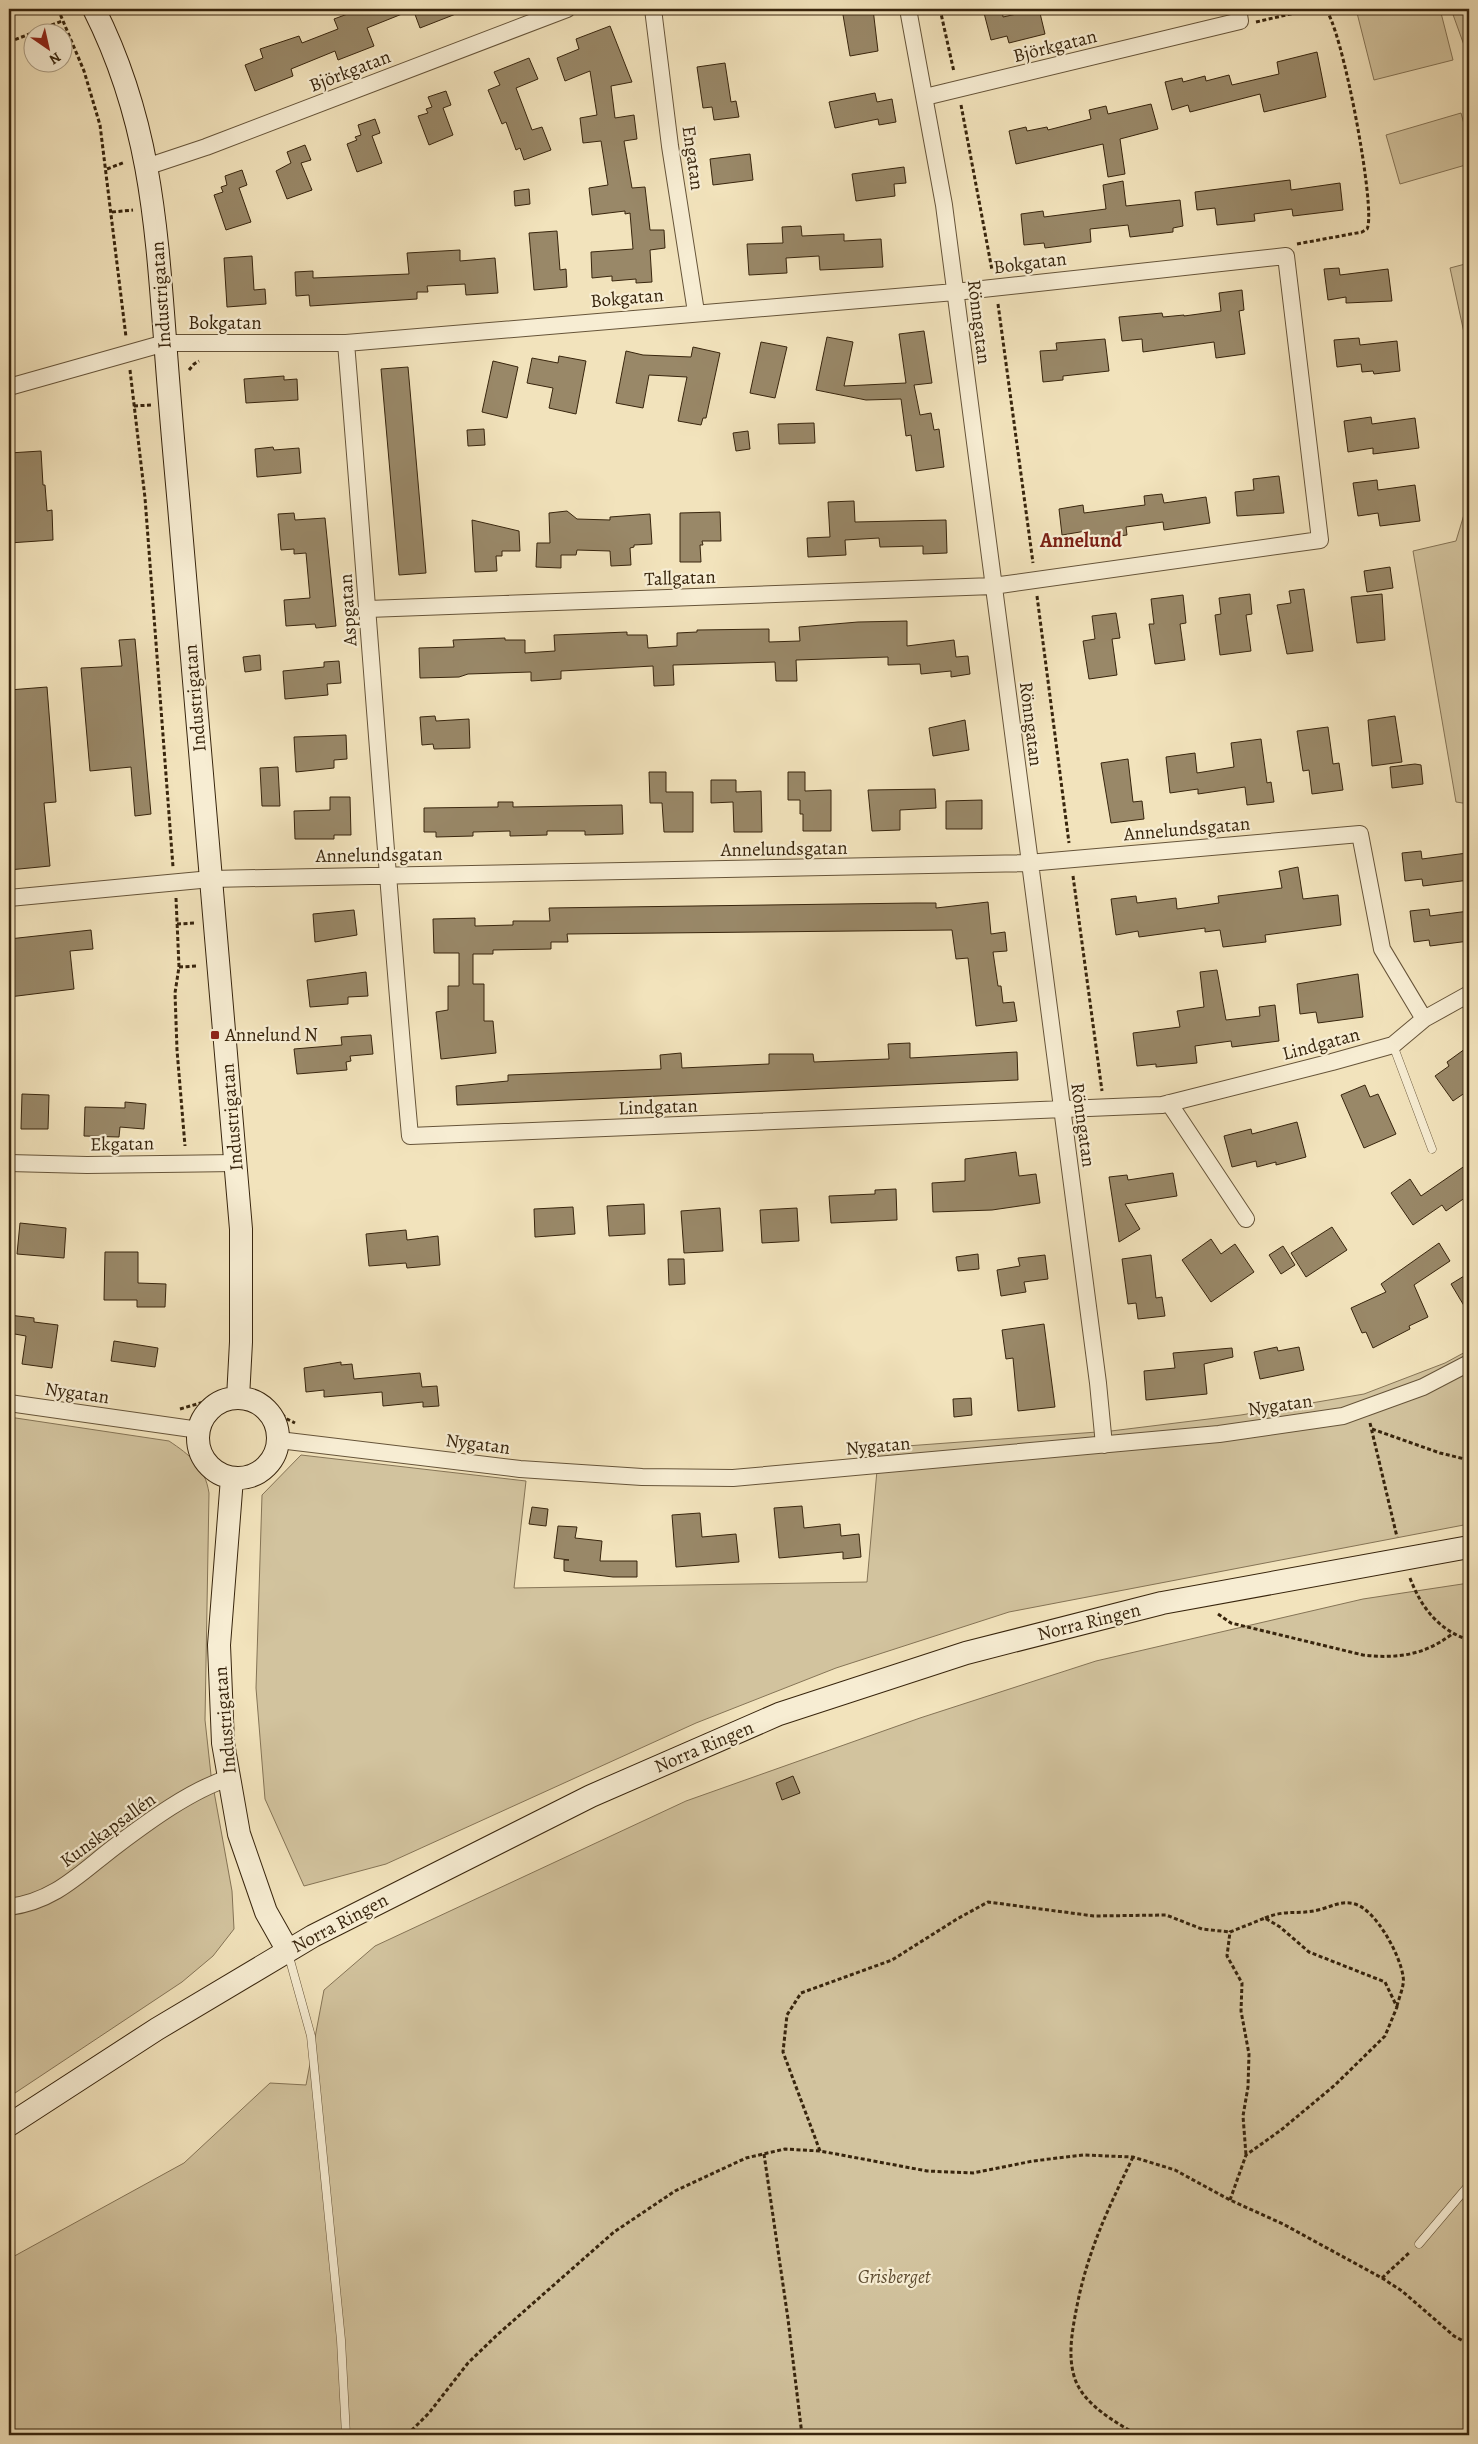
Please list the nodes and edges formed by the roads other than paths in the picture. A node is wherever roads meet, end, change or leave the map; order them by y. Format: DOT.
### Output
graph roads {
  1 [pos="94,9"];
  2 [pos="567,9"];
  3 [pos="653,9"];
  4 [pos="908,9"];
  5 [pos="1239,15"];
  6 [pos="925,97"];
  7 [pos="146,167"];
  8 [pos="955,292"];
  9 [pos="696,312"];
  10 [pos="165,343"];
  11 [pos="346,343"];
  12 [pos="9,387"];
  13 [pos="993,586"];
  14 [pos="368,609"];
  15 [pos="1028,863"];
  16 [pos="386,875"];
  17 [pos="211,879"];
  18 [pos="9,898"];
  19 [pos="1469,994"];
  20 [pos="1424,1019"];
  21 [pos="1393,1045"];
  22 [pos="1169,1103"];
  23 [pos="1061,1110"];
  24 [pos="1432,1149"];
  25 [pos="9,1163"];
  26 [pos="236,1163"];
  27 [pos="1246,1219"];
  28 [pos="1469,1363"];
  29 [pos="237,1392"];
  30 [pos="9,1404"];
  31 [pos="199,1430"];
  32 [pos="279,1440"];
  33 [pos="1104,1445"];
  34 [pos="232,1478"];
  35 [pos="1469,1547"];
  36 [pos="229,1778"];
  37 [pos="9,1907"];
  38 [pos="288,1951"];
  39 [pos="9,2125"];
  40 [pos="1469,2185"];
  41 [pos="1419,2244"];
  42 [pos="346,2435"];
  1 -- 7 [label="street, Industrigatan"];
  2 -- 7 [label="street, Björkgatan"];
  3 -- 9 [label="street, Engatan"];
  4 -- 6 [label="street, Rönngatan"];
  5 -- 6 [label="street, Björkgatan"];
  6 -- 8 [label="street, Rönngatan"];
  7 -- 10 [label="street, Industrigatan"];
  8 -- 9 [label="street, Bokgatan"];
  8 -- 13 [label="street, Rönngatan"];
  8 -- 13 [label="street, Bokgatan"];
  9 -- 11 [label="street, Bokgatan"];
  10 -- 11 [label="street, Bokgatan"];
  10 -- 12 [label="street, Bokgatan"];
  10 -- 17 [label="street, Industrigatan"];
  11 -- 14 [label="street, Aspgatan"];
  13 -- 14 [label="street, Tallgatan"];
  13 -- 15 [label="street, Rönngatan"];
  14 -- 16 [label="street, Aspgatan"];
  15 -- 16 [label="street, Annelundsgatan"];
  15 -- 20 [label="street, Annelundsgatan"];
  15 -- 23 [label="street, Rönngatan"];
  16 -- 17 [label="street, Annelundsgatan"];
  16 -- 23 [label="street, Lindgatan"];
  17 -- 18 [label="street, Annelundsgatan"];
  17 -- 26 [label="street, Industrigatan"];
  19 -- 20 [label="street, Lindgatan"];
  20 -- 21 [label="street, Lindgatan"];
  21 -- 22 [label="street, Lindgatan"];
  21 -- 24 [label="lane"];
  22 -- 23 [label="street, Lindgatan"];
  22 -- 27 [label="street"];
  23 -- 33 [label="street, Rönngatan"];
  25 -- 26 [label="street, Ekgatan"];
  26 -- 29 [label="street, Industrigatan"];
  28 -- 33 [label="street, Nygatan"];
  29 -- 31 [label="street"];
  29 -- 32 [label="street"];
  30 -- 31 [label="street, Nygatan"];
  31 -- 34 [label="street"];
  32 -- 33 [label="street, Nygatan"];
  32 -- 34 [label="street"];
  34 -- 36 [label="street, Industrigatan"];
  35 -- 38 [label="street, Norra Ringen"];
  36 -- 37 [label="street, Kunskapsallén"];
  36 -- 38 [label="street, Industrigatan"];
  38 -- 39 [label="street, Norra Ringen"];
  38 -- 42 [label="lane"];
  40 -- 41 [label="lane"];
}
